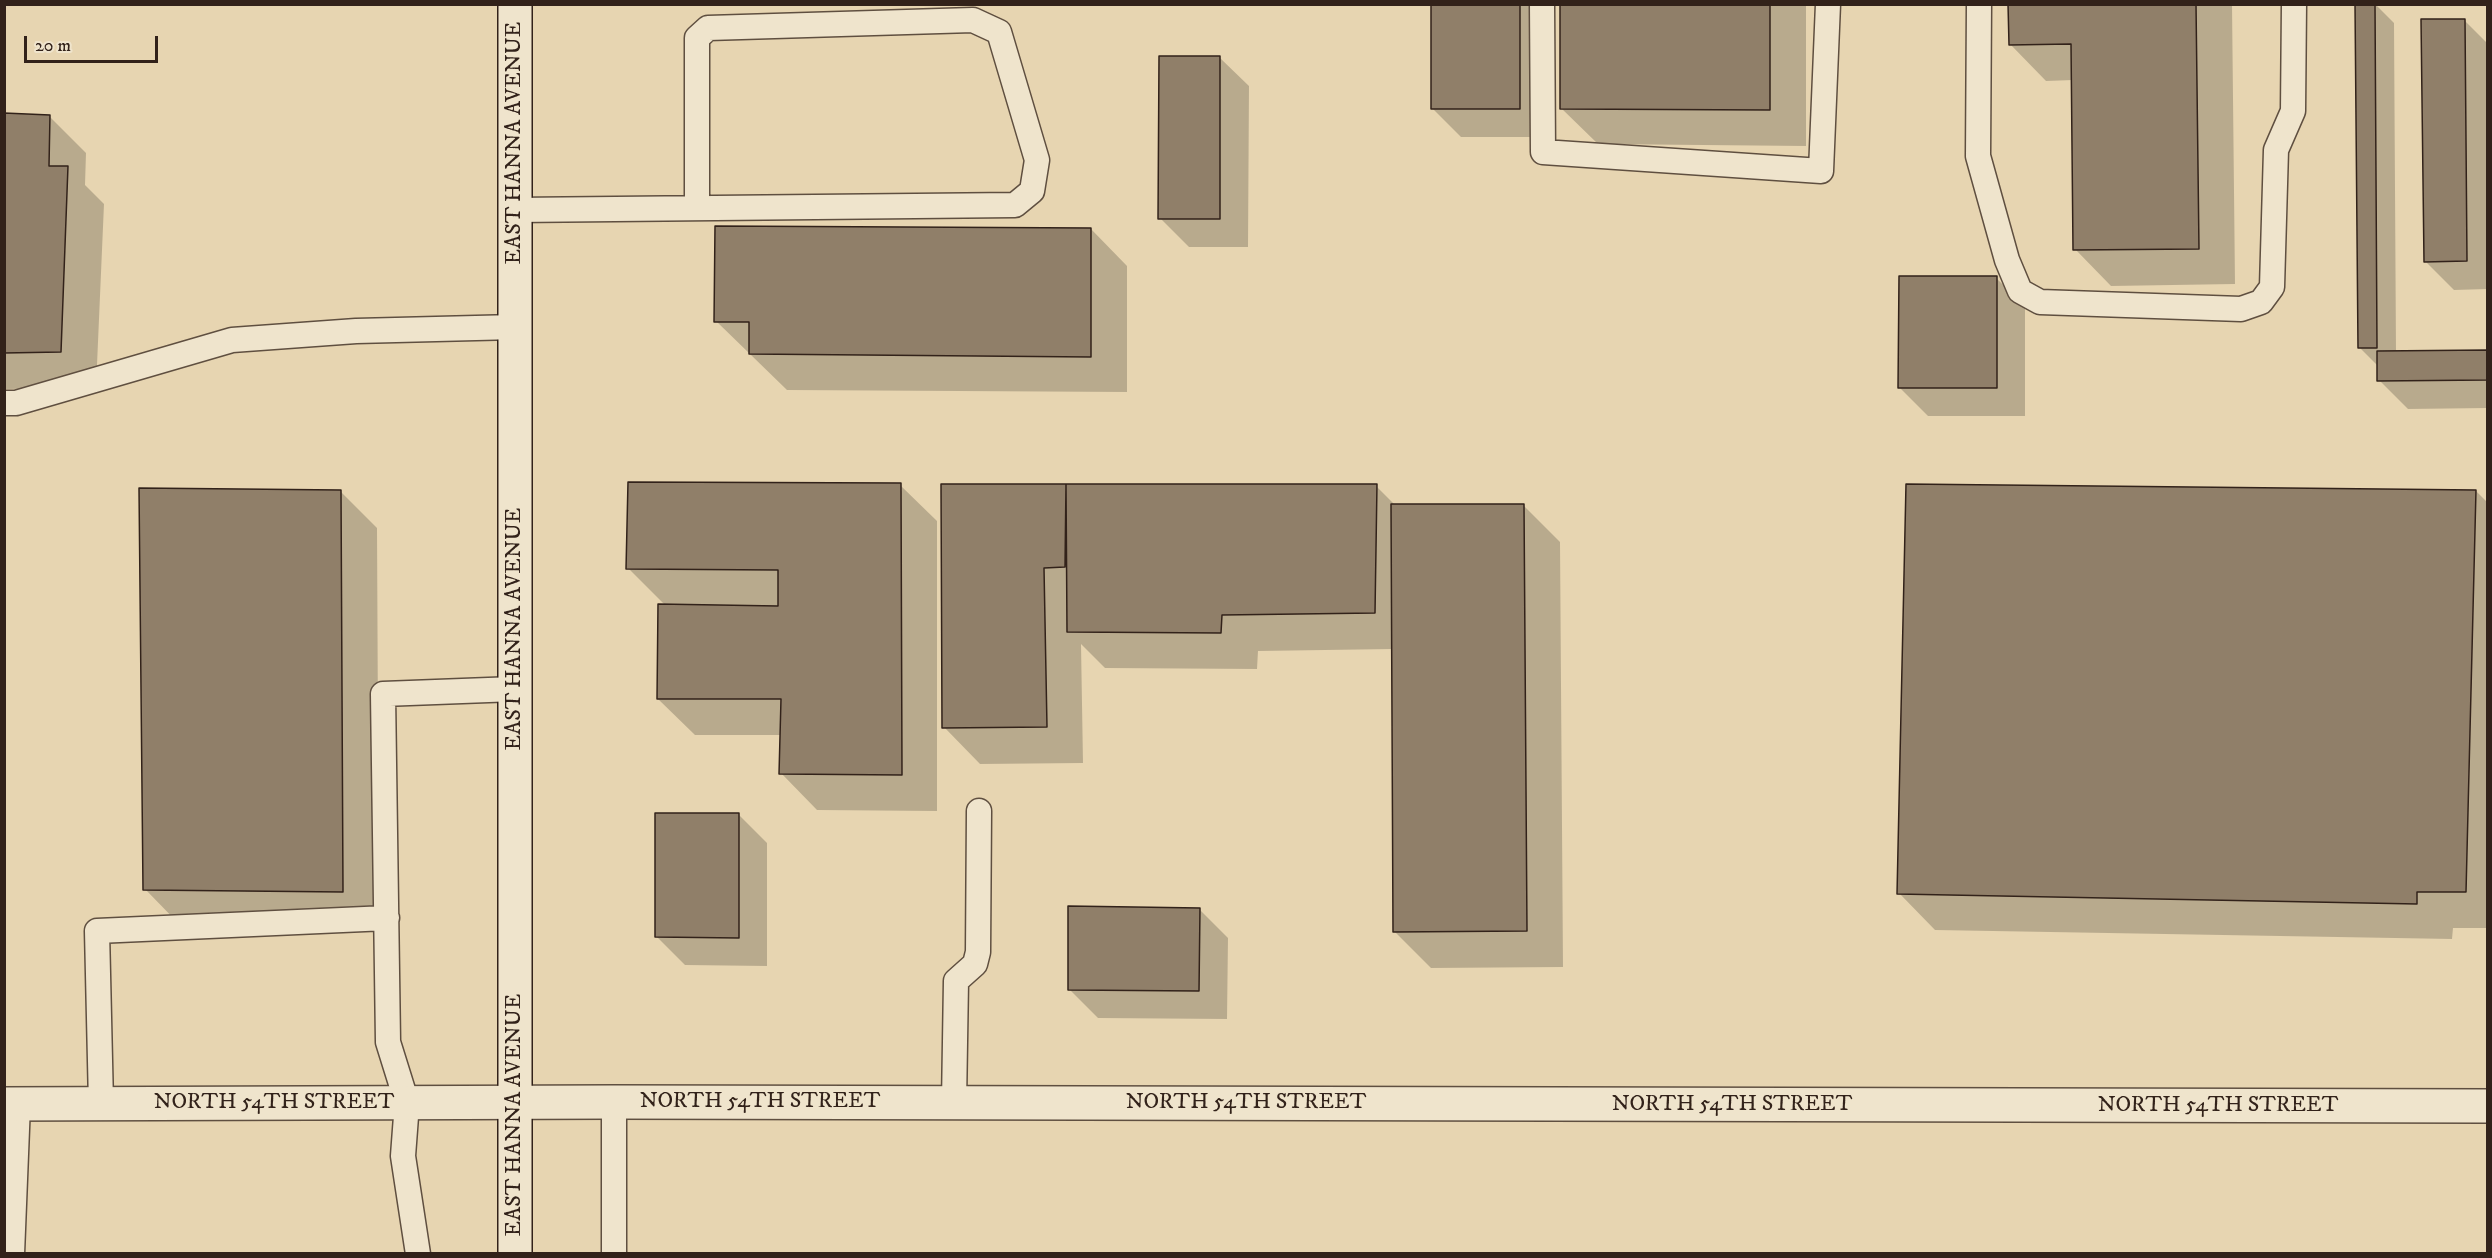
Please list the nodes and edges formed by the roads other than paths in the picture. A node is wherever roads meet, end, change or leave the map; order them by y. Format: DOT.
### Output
graph roads {
  1 [pos="515,4"];
  2 [pos="1542,4"];
  3 [pos="1828,4"];
  4 [pos="1979,4"];
  5 [pos="2294,4"];
  6 [pos="697,208"];
  7 [pos="515,210"];
  8 [pos="516,327"];
  9 [pos="4,403"];
  10 [pos="515,689"];
  11 [pos="979,811"];
  12 [pos="387,918"];
  13 [pos="514,1102"];
  14 [pos="614,1102"];
  15 [pos="407,1103"];
  16 [pos="954,1103"];
  17 [pos="11,1104"];
  18 [pos="101,1104"];
  19 [pos="2487,1106"];
  20 [pos="8,1226"];
  21 [pos="12,1254"];
  22 [pos="418,1254"];
  23 [pos="515,1254"];
  24 [pos="614,1254"];
  1 -- 7 [label="street, EAST HANNA AVENUE"];
  2 -- 3 [label="lane"];
  4 -- 5 [label="lane"];
  6 -- 6 [label="lane"];
  6 -- 7 [label="lane"];
  7 -- 8 [label="street, EAST HANNA AVENUE"];
  8 -- 9 [label="lane"];
  8 -- 10 [label="street, EAST HANNA AVENUE"];
  10 -- 12 [label="lane"];
  10 -- 13 [label="street, EAST HANNA AVENUE"];
  11 -- 16 [label="lane"];
  12 -- 15 [label="lane"];
  12 -- 18 [label="lane"];
  13 -- 14 [label="street, NORTH 54TH STREET"];
  13 -- 15 [label="street, NORTH 54TH STREET"];
  13 -- 23 [label="street, EAST HANNA AVENUE"];
  14 -- 16 [label="street, NORTH 54TH STREET"];
  14 -- 24 [label="lane"];
  15 -- 18 [label="street, NORTH 54TH STREET"];
  15 -- 22 [label="lane"];
  16 -- 19 [label="street, NORTH 54TH STREET"];
  17 -- 18 [label="street, NORTH 54TH STREET"];
  17 -- 20 [label="lane"];
  20 -- 21 [label="lane"];
}
